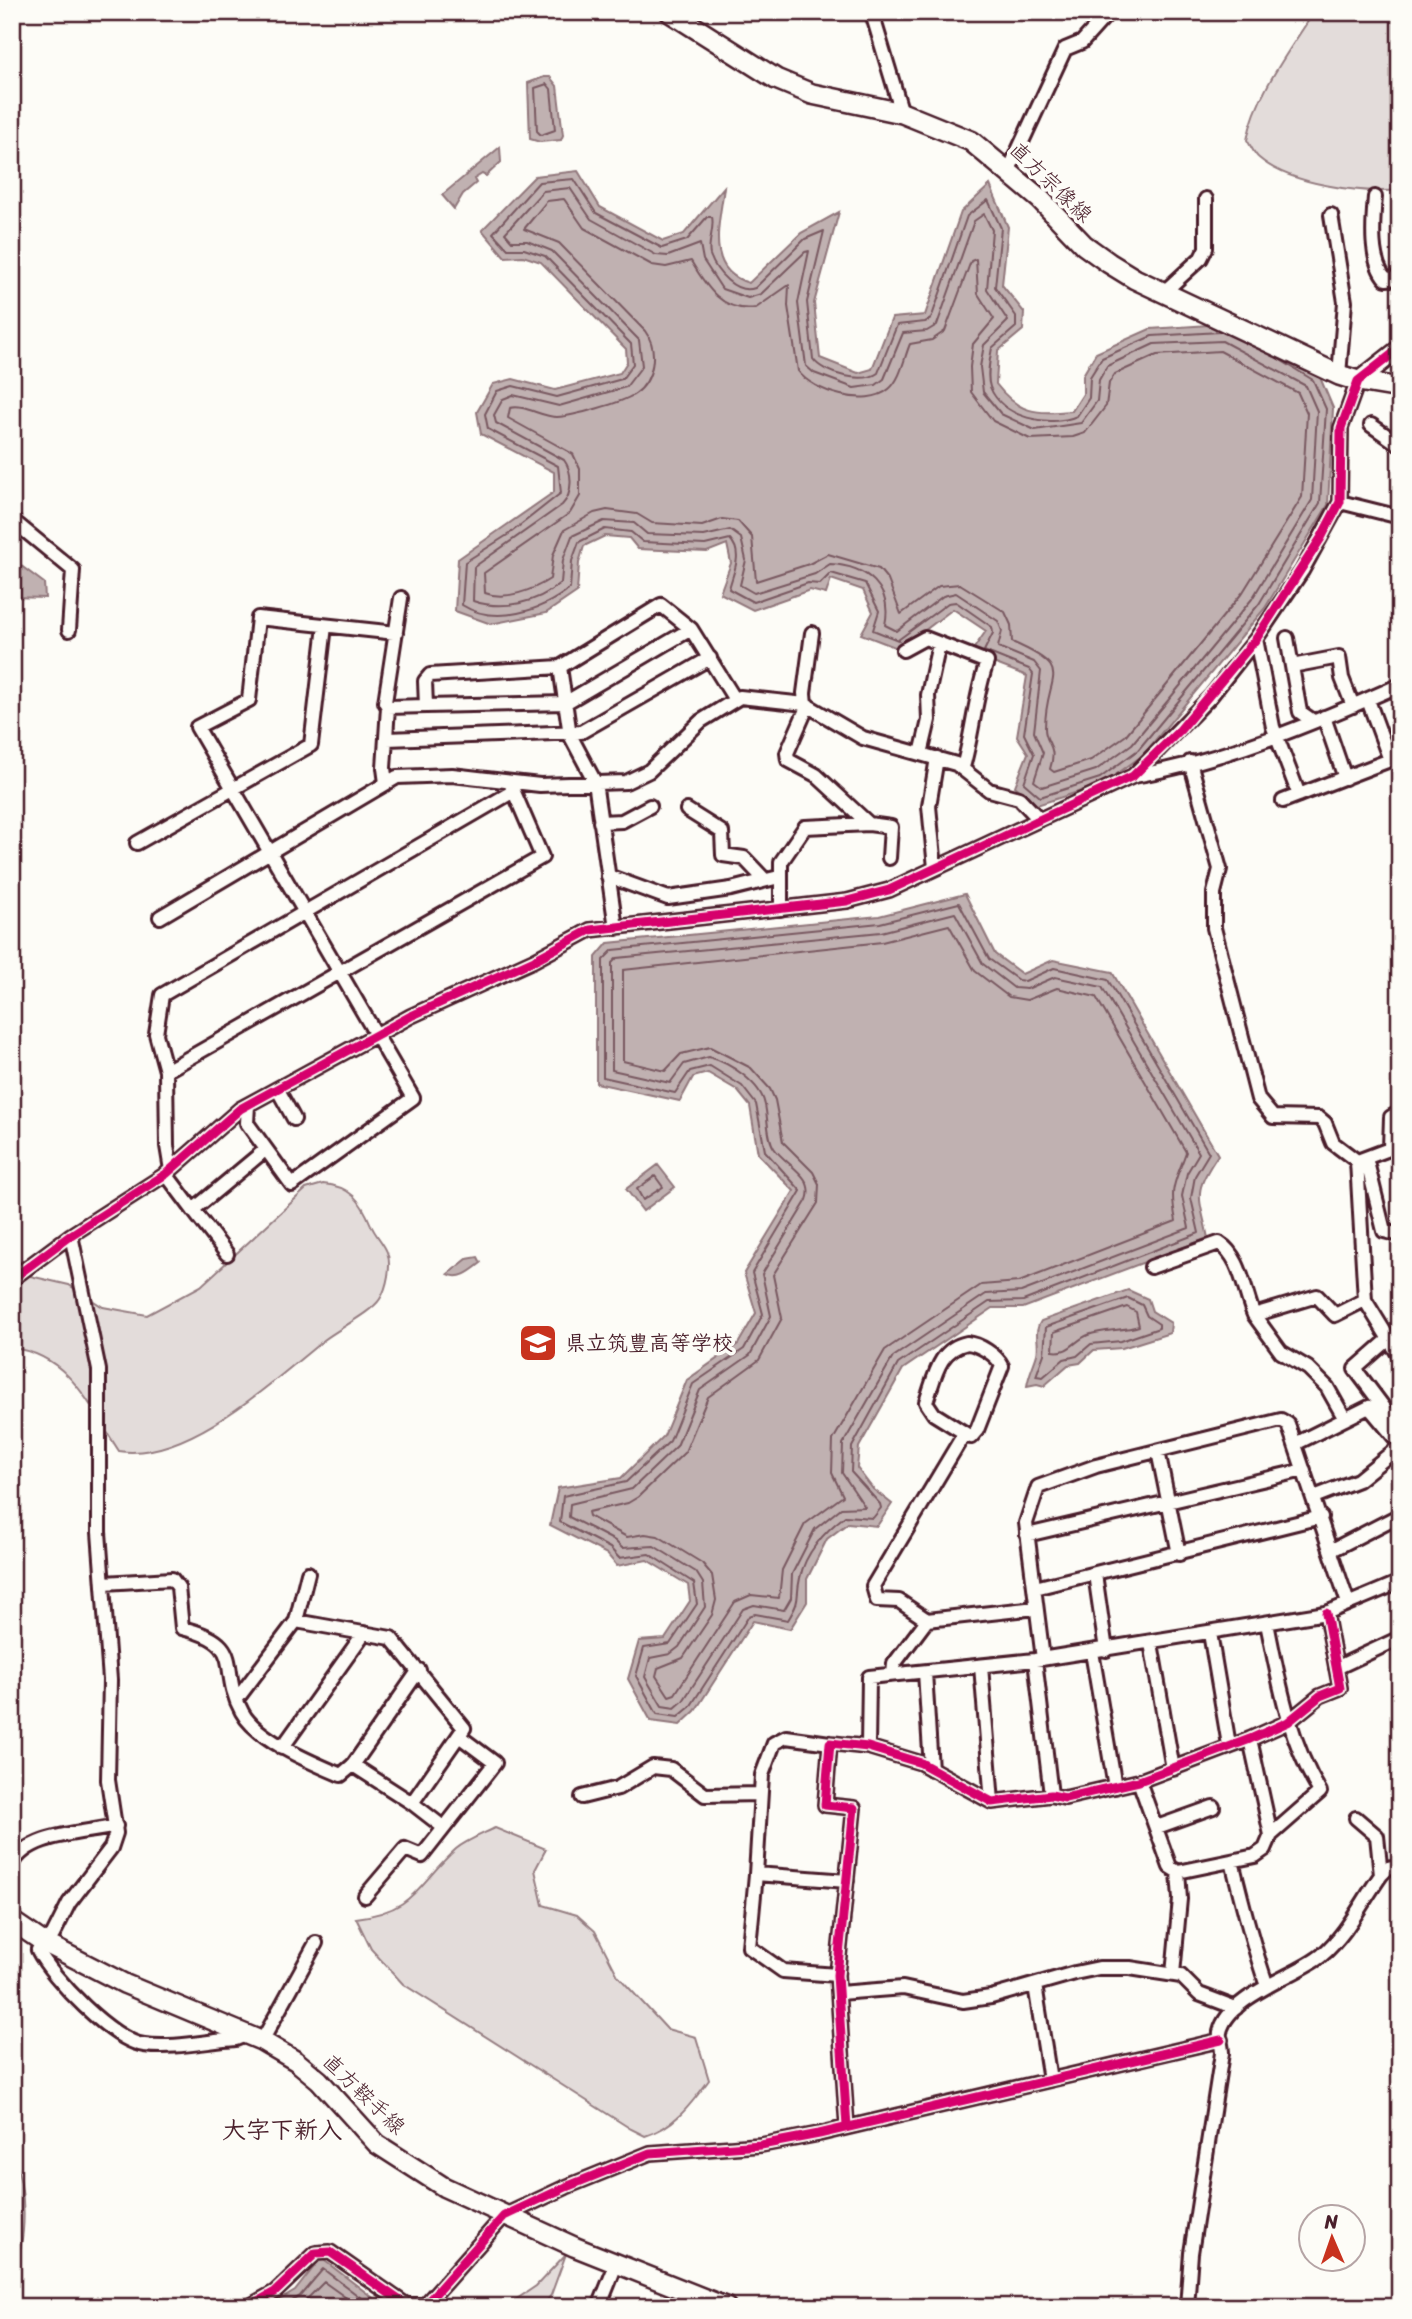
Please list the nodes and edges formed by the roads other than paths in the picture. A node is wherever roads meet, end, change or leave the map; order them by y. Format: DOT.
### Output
graph roads {
  1 [pos="670,12"];
  2 [pos="881,12"];
  3 [pos="1109,12"];
  4 [pos="902,113"];
  5 [pos="1008,172"];
  6 [pos="1375,197"];
  7 [pos="1206,199"];
  8 [pos="1331,215"];
  9 [pos="1400,278"];
  10 [pos="1164,292"];
  11 [pos="1400,348"];
  12 [pos="1348,378"];
  13 [pos="1400,388"];
  14 [pos="1371,425"];
  15 [pos="1400,445"];
  16 [pos="1340,502"];
  17 [pos="1400,517"];
  18 [pos="12,520"];
  19 [pos="401,598"];
  20 [pos="325,626"];
  21 [pos="691,629"];
  22 [pos="69,630"];
  23 [pos="396,633"];
  24 [pos="812,634"];
  25 [pos="1287,638"];
  26 [pos="1256,639"];
  27 [pos="939,644"];
  28 [pos="903,650"];
  29 [pos="710,658"];
  30 [pos="1292,666"];
  31 [pos="560,667"];
  32 [pos="1399,688"];
  33 [pos="734,698"];
  34 [pos="1368,700"];
  35 [pos="565,703"];
  36 [pos="806,704"];
  37 [pos="426,706"];
  38 [pos="1353,706"];
  39 [pos="388,707"];
  40 [pos="1318,719"];
  41 [pos="570,735"];
  42 [pos="1275,735"];
  43 [pos="387,739"];
  44 [pos="921,754"];
  45 [pos="937,758"];
  46 [pos="1190,762"];
  47 [pos="963,768"];
  48 [pos="1133,776"];
  49 [pos="1345,778"];
  50 [pos="595,782"];
  51 [pos="386,783"];
  52 [pos="512,786"];
  53 [pos="232,790"];
  54 [pos="1299,795"];
  55 [pos="1283,801"];
  56 [pos="650,806"];
  57 [pos="687,810"];
  58 [pos="1039,820"];
  59 [pos="600,822"];
  60 [pos="869,824"];
  61 [pos="137,844"];
  62 [pos="269,852"];
  63 [pos="889,858"];
  64 [pos="935,868"];
  65 [pos="608,876"];
  66 [pos="779,877"];
  67 [pos="765,880"];
  68 [pos="781,909"];
  69 [pos="304,913"];
  70 [pos="160,917"];
  71 [pos="616,928"];
  72 [pos="341,972"];
  73 [pos="376,1034"];
  74 [pos="166,1071"];
  75 [pos="278,1090"];
  76 [pos="248,1105"];
  77 [pos="1400,1112"];
  78 [pos="294,1119"];
  79 [pos="1395,1147"];
  80 [pos="265,1150"];
  81 [pos="1361,1159"];
  82 [pos="169,1172"];
  83 [pos="193,1210"];
  84 [pos="71,1235"];
  85 [pos="1400,1235"];
  86 [pos="227,1254"];
  87 [pos="1151,1267"];
  88 [pos="12,1279"];
  89 [pos="1366,1300"];
  90 [pos="1254,1315"];
  91 [pos="1389,1339"];
  92 [pos="1400,1357"];
  93 [pos="1345,1419"];
  94 [pos="1400,1429"];
  95 [pos="964,1434"];
  96 [pos="1295,1444"];
  97 [pos="1400,1445"];
  98 [pos="1158,1451"];
  99 [pos="1304,1471"];
  100 [pos="1314,1497"];
  101 [pos="1168,1503"];
  102 [pos="1400,1515"];
  103 [pos="1321,1517"];
  104 [pos="1027,1535"];
  105 [pos="1332,1550"];
  106 [pos="1179,1554"];
  107 [pos="308,1573"];
  108 [pos="1095,1574"];
  109 [pos="104,1583"];
  110 [pos="1399,1583"];
  111 [pos="1035,1588"];
  112 [pos="1348,1603"];
  113 [pos="1036,1608"];
  114 [pos="1326,1614"];
  115 [pos="927,1619"];
  116 [pos="296,1621"];
  117 [pos="1267,1623"];
  118 [pos="364,1633"];
  119 [pos="1210,1633"];
  120 [pos="1400,1638"];
  121 [pos="1151,1643"];
  122 [pos="1106,1650"];
  123 [pos="1092,1652"];
  124 [pos="1039,1660"];
  125 [pos="981,1666"];
  126 [pos="1336,1668"];
  127 [pos="419,1670"];
  128 [pos="925,1672"];
  129 [pos="893,1674"];
  130 [pos="237,1699"];
  131 [pos="1290,1721"];
  132 [pos="459,1736"];
  133 [pos="1250,1739"];
  134 [pos="830,1743"];
  135 [pos="1229,1745"];
  136 [pos="868,1747"];
  137 [pos="282,1748"];
  138 [pos="353,1765"];
  139 [pos="931,1769"];
  140 [pos="1173,1769"];
  141 [pos="1139,1781"];
  142 [pos="1115,1787"];
  143 [pos="760,1794"];
  144 [pos="1051,1795"];
  145 [pos="582,1797"];
  146 [pos="992,1802"];
  147 [pos="412,1803"];
  148 [pos="1213,1807"];
  149 [pos="1356,1818"];
  150 [pos="116,1826"];
  151 [pos="443,1827"];
  152 [pos="1157,1827"];
  153 [pos="1271,1835"];
  154 [pos="1232,1861"];
  155 [pos="12,1865"];
  156 [pos="1400,1866"];
  157 [pos="1178,1872"];
  158 [pos="755,1874"];
  159 [pos="1381,1875"];
  160 [pos="847,1881"];
  161 [pos="365,1896"];
  162 [pos="12,1921"];
  163 [pos="43,1942"];
  164 [pos="316,1943"];
  165 [pos="1173,1974"];
  166 [pos="837,1975"];
  167 [pos="1035,1985"];
  168 [pos="1267,1986"];
  169 [pos="839,1993"];
  170 [pos="1236,2008"];
  171 [pos="254,2038"];
  172 [pos="1221,2040"];
  173 [pos="1050,2080"];
  174 [pos="847,2127"];
  175 [pos="504,2216"];
  176 [pos="617,2262"];
  177 [pos="248,2307"];
  178 [pos="598,2307"];
  179 [pos="726,2307"];
  180 [pos="1187,2307"];
  1 -- 4 [label="main road, 直方宗像線"];
  2 -- 4 [label="street"];
  3 -- 5 [label="street"];
  4 -- 5 [label="main road, 直方宗像線"];
  5 -- 10 [label="main road, 直方宗像線"];
  6 -- 9 [label="street"];
  7 -- 10 [label="street"];
  8 -- 12 [label="street"];
  10 -- 12 [label="main road, 直方宗像線"];
  11 -- 12 [label="street"];
  12 -- 13 [label="main road, 直方宗像線"];
  12 -- 16 [label="street"];
  14 -- 15 [label="street"];
  16 -- 17 [label="street"];
  16 -- 26 [label="street"];
  18 -- 22 [label="street"];
  19 -- 23 [label="street"];
  20 -- 23 [label="street"];
  20 -- 53 [label="street"];
  20 -- 53 [label="street"];
  21 -- 29 [label="street"];
  21 -- 31 [label="street"];
  21 -- 35 [label="street"];
  23 -- 39 [label="street"];
  24 -- 36 [label="street"];
  25 -- 30 [label="street"];
  26 -- 42 [label="street"];
  26 -- 48 [label="street"];
  27 -- 28 [label="street"];
  27 -- 44 [label="street"];
  27 -- 47 [label="street"];
  29 -- 33 [label="street"];
  29 -- 41 [label="street"];
  30 -- 38 [label="street"];
  30 -- 40 [label="street"];
  31 -- 35 [label="street"];
  31 -- 37 [label="street"];
  32 -- 34 [label="street"];
  33 -- 36 [label="street"];
  33 -- 50 [label="street"];
  34 -- 38 [label="street"];
  34 -- 49 [label="street"];
  35 -- 37 [label="street"];
  35 -- 41 [label="street"];
  36 -- 44 [label="street"];
  36 -- 60 [label="street"];
  37 -- 39 [label="street"];
  38 -- 40 [label="street"];
  39 -- 43 [label="street"];
  40 -- 42 [label="street"];
  40 -- 49 [label="street"];
  41 -- 43 [label="street"];
  41 -- 50 [label="street"];
  42 -- 46 [label="street"];
  42 -- 54 [label="street"];
  43 -- 51 [label="street"];
  44 -- 45 [label="street"];
  45 -- 47 [label="street"];
  45 -- 64 [label="street"];
  46 -- 48 [label="street"];
  46 -- 81 [label="street"];
  47 -- 58 [label="street"];
  48 -- 58 [label="street"];
  49 -- 54 [label="street"];
  50 -- 52 [label="street"];
  50 -- 59 [label="street"];
  51 -- 52 [label="street"];
  51 -- 62 [label="street"];
  52 -- 69 [label="street"];
  52 -- 72 [label="street"];
  53 -- 61 [label="street"];
  53 -- 62 [label="street"];
  54 -- 55 [label="street"];
  56 -- 59 [label="street"];
  57 -- 67 [label="street"];
  58 -- 64 [label="street"];
  59 -- 65 [label="street"];
  60 -- 63 [label="street"];
  60 -- 66 [label="street"];
  62 -- 69 [label="street"];
  62 -- 70 [label="street"];
  64 -- 68 [label="street"];
  65 -- 67 [label="street"];
  65 -- 71 [label="street"];
  66 -- 67 [label="street"];
  66 -- 68 [label="street"];
  68 -- 71 [label="street"];
  69 -- 72 [label="street"];
  69 -- 74 [label="street"];
  71 -- 73 [label="street"];
  72 -- 73 [label="street"];
  72 -- 74 [label="street"];
  73 -- 75 [label="street"];
  73 -- 80 [label="street"];
  74 -- 82 [label="street"];
  75 -- 76 [label="street"];
  75 -- 78 [label="street"];
  76 -- 80 [label="street"];
  76 -- 82 [label="street"];
  77 -- 79 [label="street"];
  79 -- 81 [label="street"];
  80 -- 83 [label="street"];
  81 -- 85 [label="street"];
  81 -- 89 [label="street"];
  82 -- 83 [label="street"];
  82 -- 84 [label="street"];
  83 -- 86 [label="street"];
  84 -- 88 [label="street"];
  84 -- 109 [label="street"];
  87 -- 90 [label="street"];
  89 -- 90 [label="street"];
  89 -- 91 [label="street"];
  90 -- 93 [label="street"];
  91 -- 92 [label="street"];
  91 -- 94 [label="street"];
  93 -- 96 [label="street"];
  93 -- 97 [label="street"];
  95 -- 95 [label="street"];
  95 -- 115 [label="street"];
  96 -- 98 [label="street"];
  96 -- 99 [label="street"];
  97 -- 100 [label="street"];
  98 -- 101 [label="street"];
  98 -- 104 [label="street"];
  99 -- 100 [label="street"];
  99 -- 101 [label="street"];
  100 -- 103 [label="street"];
  101 -- 104 [label="street"];
  101 -- 106 [label="street"];
  102 -- 105 [label="street"];
  103 -- 105 [label="street"];
  103 -- 106 [label="street"];
  104 -- 111 [label="street"];
  105 -- 112 [label="street"];
  106 -- 108 [label="street"];
  107 -- 116 [label="street"];
  108 -- 111 [label="street"];
  108 -- 122 [label="street"];
  109 -- 130 [label="street"];
  109 -- 150 [label="street"];
  110 -- 112 [label="street"];
  111 -- 113 [label="street"];
  112 -- 114 [label="street"];
  113 -- 115 [label="street"];
  113 -- 124 [label="street"];
  114 -- 117 [label="street"];
  114 -- 126 [label="street"];
  115 -- 129 [label="street"];
  116 -- 118 [label="street"];
  116 -- 130 [label="street"];
  117 -- 119 [label="street"];
  117 -- 131 [label="street"];
  118 -- 127 [label="street"];
  118 -- 137 [label="street"];
  119 -- 121 [label="street"];
  119 -- 135 [label="street"];
  120 -- 126 [label="street"];
  121 -- 122 [label="street"];
  121 -- 140 [label="street"];
  122 -- 123 [label="street"];
  123 -- 124 [label="street"];
  123 -- 142 [label="street"];
  124 -- 125 [label="street"];
  124 -- 144 [label="street"];
  125 -- 128 [label="street"];
  125 -- 146 [label="street"];
  126 -- 131 [label="street"];
  127 -- 132 [label="street"];
  127 -- 138 [label="street"];
  128 -- 129 [label="street"];
  128 -- 139 [label="street"];
  129 -- 136 [label="street"];
  130 -- 137 [label="street"];
  131 -- 133 [label="street"];
  131 -- 153 [label="street"];
  132 -- 147 [label="street"];
  132 -- 151 [label="street"];
  133 -- 135 [label="street"];
  133 -- 153 [label="street"];
  134 -- 136 [label="street"];
  134 -- 143 [label="street"];
  134 -- 160 [label="street"];
  135 -- 140 [label="street"];
  136 -- 139 [label="street"];
  137 -- 138 [label="street"];
  138 -- 147 [label="street"];
  139 -- 146 [label="street"];
  140 -- 141 [label="street"];
  141 -- 142 [label="street"];
  141 -- 152 [label="street"];
  142 -- 144 [label="street"];
  143 -- 145 [label="street"];
  143 -- 158 [label="street"];
  144 -- 146 [label="street"];
  147 -- 151 [label="street"];
  148 -- 152 [label="street"];
  149 -- 159 [label="street"];
  150 -- 155 [label="street"];
  150 -- 163 [label="street"];
  151 -- 161 [label="street"];
  152 -- 157 [label="street"];
  153 -- 154 [label="street"];
  154 -- 157 [label="street"];
  154 -- 168 [label="street"];
  156 -- 159 [label="street"];
  157 -- 165 [label="street"];
  158 -- 160 [label="street"];
  158 -- 166 [label="street"];
  159 -- 168 [label="street"];
  160 -- 166 [label="street"];
  162 -- 163 [label="main road, 直方鞍手線"];
  163 -- 171 [label="main road, 直方鞍手線"];
  163 -- 171 [label="street"];
  164 -- 171 [label="street"];
  165 -- 167 [label="street"];
  165 -- 170 [label="street"];
  166 -- 169 [label="street"];
  167 -- 169 [label="street"];
  167 -- 173 [label="street"];
  168 -- 170 [label="street"];
  169 -- 174 [label="street"];
  170 -- 172 [label="street"];
  171 -- 175 [label="main road, 直方鞍手線"];
  172 -- 173 [label="street"];
  172 -- 180 [label="street"];
  173 -- 174 [label="street"];
  174 -- 175 [label="street"];
  175 -- 176 [label="main road, 直方鞍手線"];
  175 -- 177 [label="street"];
  176 -- 178 [label="street"];
  176 -- 179 [label="main road, 直方鞍手線"];
}
